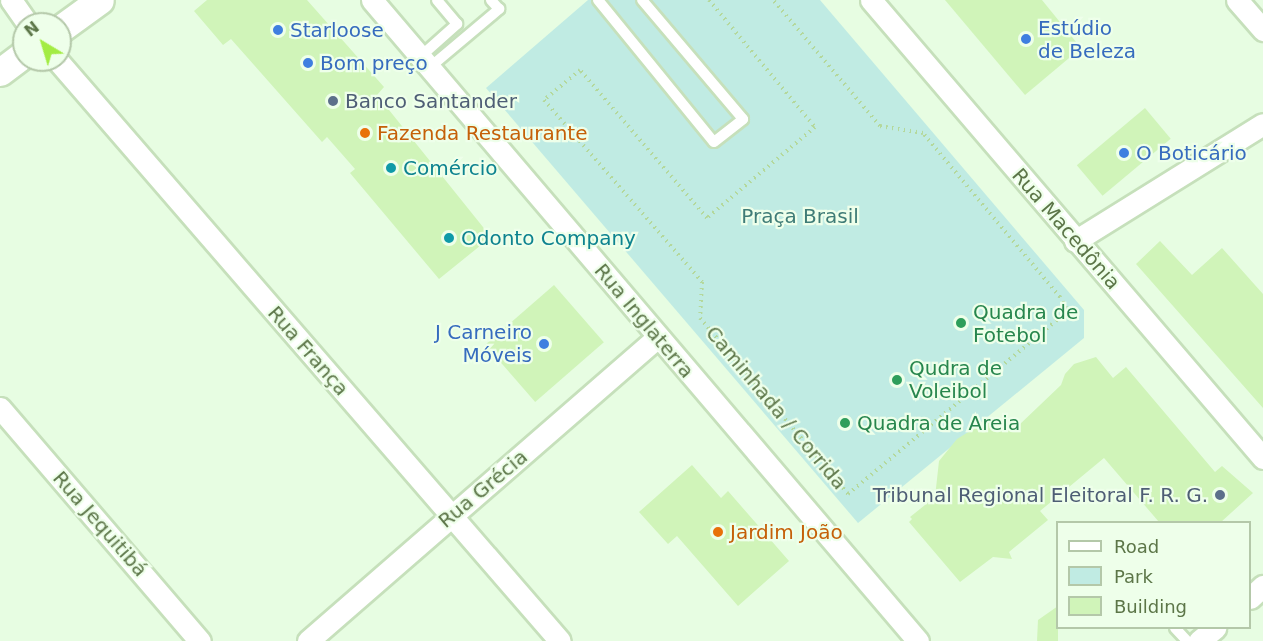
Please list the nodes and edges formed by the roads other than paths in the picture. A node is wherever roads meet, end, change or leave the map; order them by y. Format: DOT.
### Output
graph roads {
  1 [pos="100,0"];
  2 [pos="372,0"];
  3 [pos="437,0"];
  4 [pos="491,0"];
  5 [pos="598,0"];
  6 [pos="642,0"];
  7 [pos="871,0"];
  8 [pos="1237,0"];
  9 [pos="72,20"];
  10 [pos="1263,30"];
  11 [pos="424,62"];
  12 [pos="67,72"];
  13 [pos="1263,124"];
  14 [pos="1076,241"];
  15 [pos="658,338"];
  16 [pos="0,408"];
  17 [pos="1263,458"];
  18 [pos="450,516"];
  19 [pos="1177,629"];
  20 [pos="200,641"];
  21 [pos="308,641"];
  22 [pos="560,641"];
  23 [pos="918,641"];
  24 [pos="1187,641"];
  1 -- 9 [label="street"];
  2 -- 11 [label="street, Rua Inglaterra"];
  3 -- 11 [label="lane"];
  4 -- 11 [label="lane"];
  5 -- 6 [label="lane"];
  7 -- 14 [label="street, Rua Macedônia"];
  8 -- 10 [label="street"];
  11 -- 15 [label="street, Rua Inglaterra"];
  12 -- 18 [label="street, Rua França"];
  13 -- 14 [label="street"];
  14 -- 17 [label="street, Rua Macedônia"];
  15 -- 18 [label="street, Rua Grécia"];
  15 -- 23 [label="street, Rua Inglaterra"];
  16 -- 20 [label="street, Rua Jequitibá"];
  18 -- 21 [label="street, Rua Grécia"];
  18 -- 22 [label="street, Rua França"];
  19 -- 24 [label="lane"];
}
